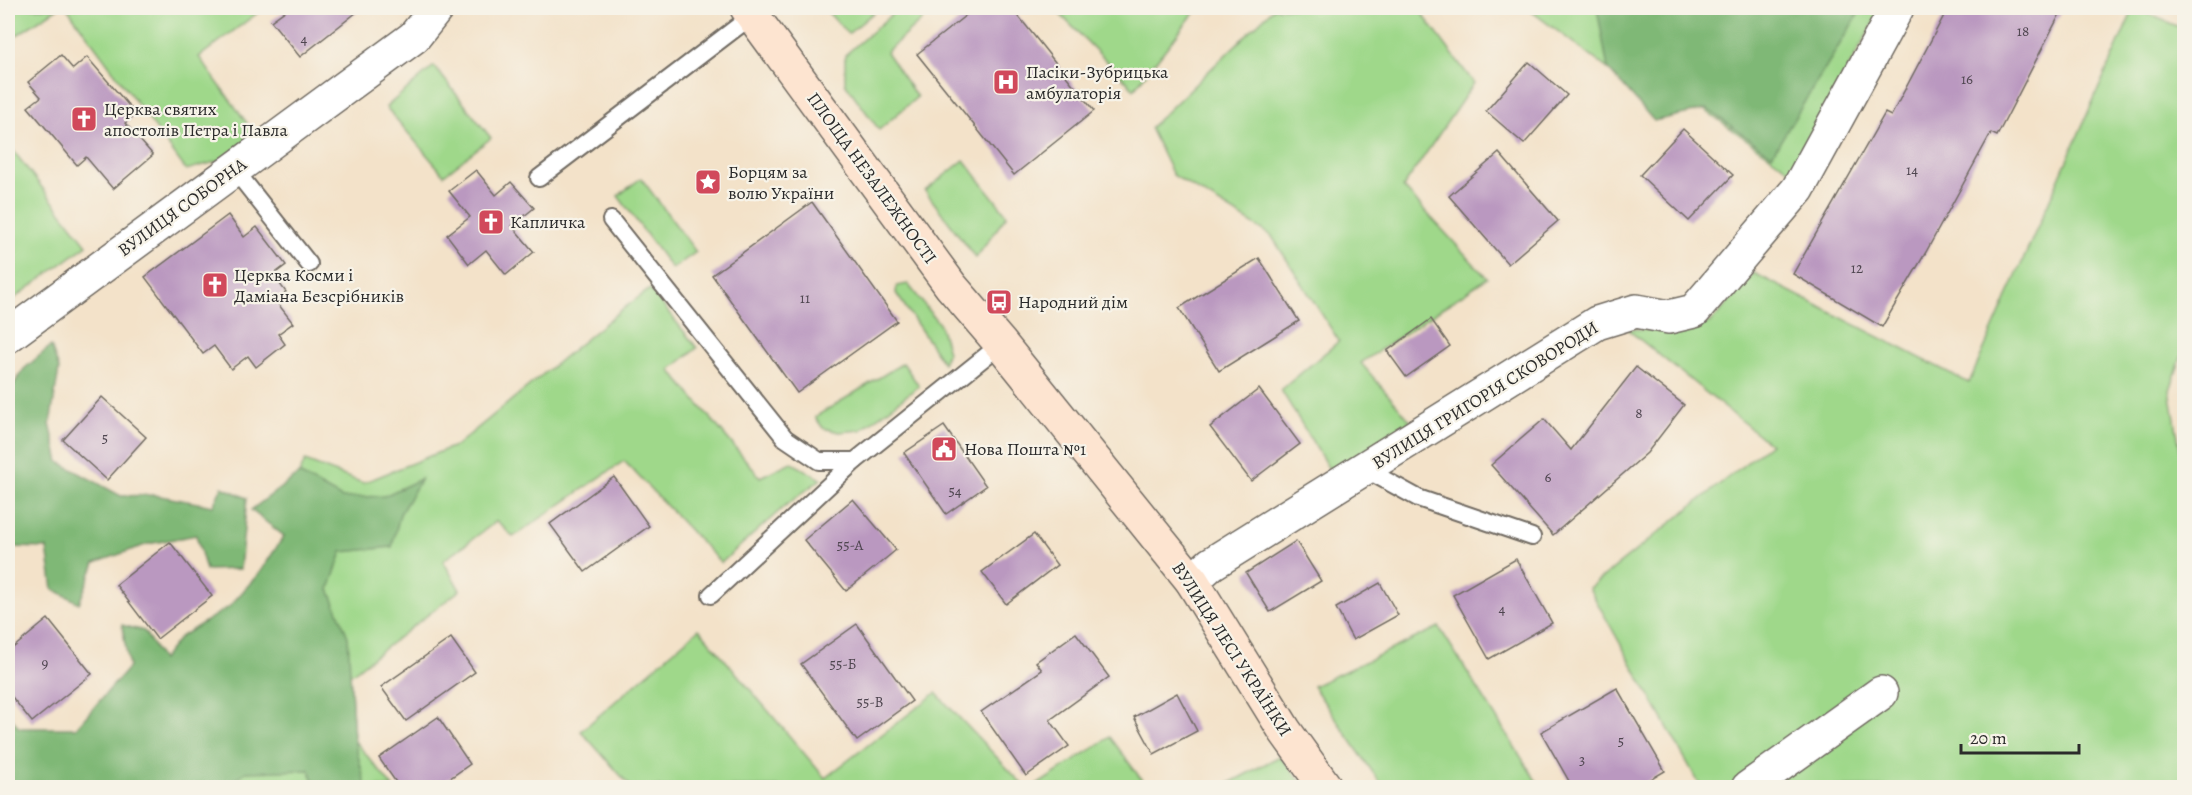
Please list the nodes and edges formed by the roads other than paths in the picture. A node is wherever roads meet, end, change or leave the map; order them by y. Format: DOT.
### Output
graph roads {
  1 [pos="437,8"];
  2 [pos="1898,8"];
  3 [pos="750,11"];
  4 [pos="234,170"];
  5 [pos="539,178"];
  6 [pos="611,220"];
  7 [pos="309,264"];
  8 [pos="8,336"];
  9 [pos="1001,344"];
  10 [pos="855,461"];
  11 [pos="1365,469"];
  12 [pos="1532,537"];
  13 [pos="1191,581"];
  14 [pos="711,595"];
  15 [pos="1881,693"];
  16 [pos="1326,788"];
  17 [pos="1748,788"];
  1 -- 4 [label="street, ВУЛИЦЯ СОБОРНА"];
  2 -- 11 [label="street, ВУЛИЦЯ ГРИГОРІЯ СКОВОРОДИ"];
  3 -- 5 [label="lane"];
  3 -- 9 [label="main road, ПЛОЩА НЕЗАЛЕЖНОСТІ"];
  4 -- 7 [label="lane"];
  4 -- 8 [label="street, ВУЛИЦЯ СОБОРНА"];
  6 -- 10 [label="lane"];
  9 -- 10 [label="lane"];
  9 -- 13 [label="main road, ВУЛИЦЯ ЛЕСІ УКРАЇНКИ"];
  10 -- 14 [label="lane"];
  11 -- 12 [label="lane"];
  11 -- 13 [label="street, ВУЛИЦЯ ГРИГОРІЯ СКОВОРОДИ"];
  13 -- 16 [label="main road, ВУЛИЦЯ ЛЕСІ УКРАЇНКИ"];
  15 -- 17 [label="street"];
}
